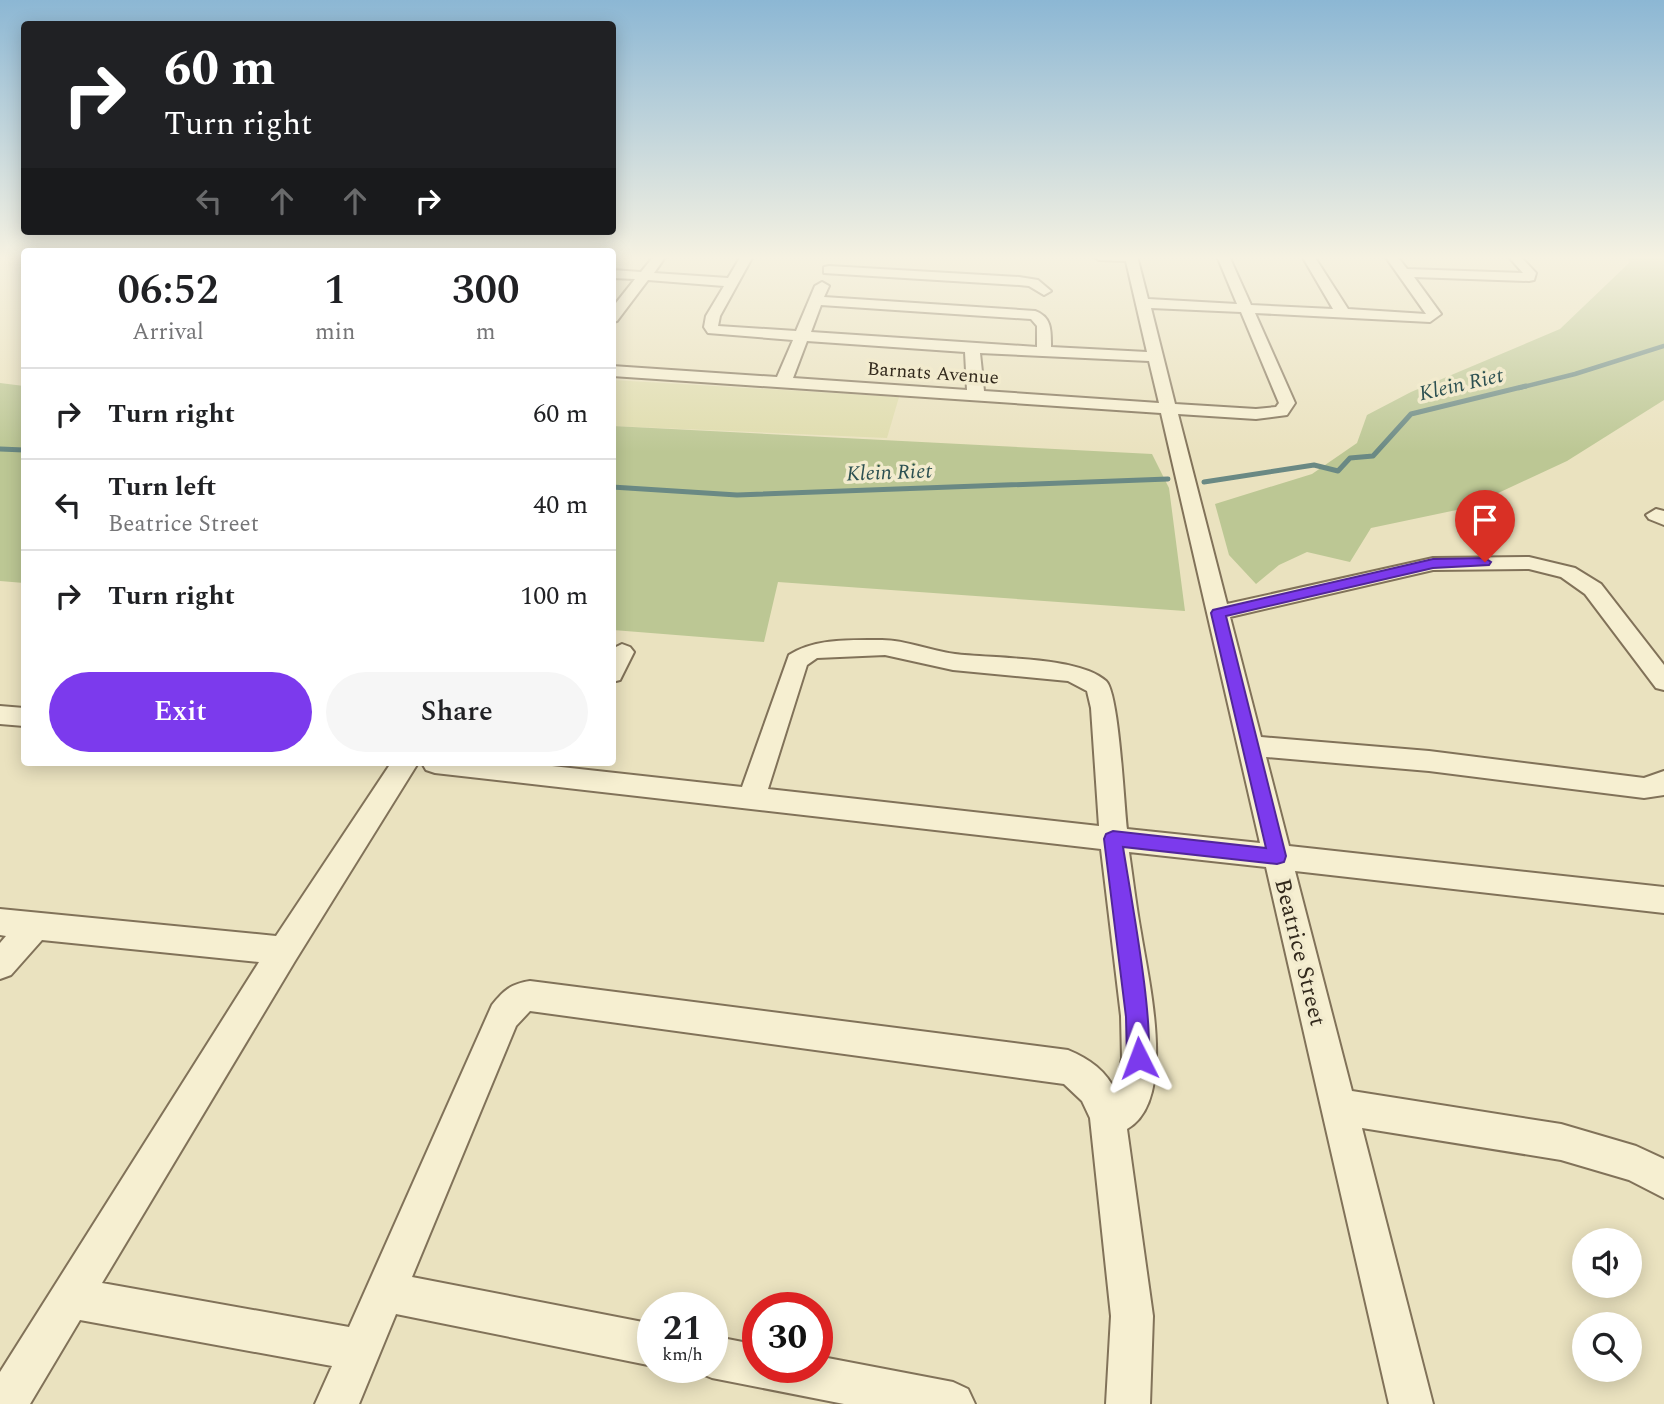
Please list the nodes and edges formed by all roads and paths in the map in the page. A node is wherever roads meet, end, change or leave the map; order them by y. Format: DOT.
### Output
graph roads {
  1 [pos="713,322"];
  2 [pos="807,322"];
  3 [pos="1041,322"];
  4 [pos="1146,322"];
  5 [pos="1253,322"];
  6 [pos="801,337"];
  7 [pos="972,348"];
  8 [pos="1044,352"];
  9 [pos="1155,357"];
  10 [pos="616,371"];
  11 [pos="783,383"];
  12 [pos="976,396"];
  13 [pos="1167,407"];
  14 [pos="1218,613"];
  15 [pos="622,652"];
  16 [pos="616,665"];
  17 [pos="1664,682"];
  18 [pos="0,715"];
  19 [pos="21,717"];
  20 [pos="1250,746"];
  21 [pos="403,766"];
  22 [pos="494,766"];
  23 [pos="572,770"];
  24 [pos="1664,781"];
  25 [pos="751,799"];
  26 [pos="1113,839"];
  27 [pos="1277,856"];
  28 [pos="1664,900"];
  29 [pos="0,922"];
  30 [pos="37,924"];
  31 [pos="284,951"];
  32 [pos="0,965"];
  33 [pos="1339,1107"];
  34 [pos="1108,1118"];
  35 [pos="1664,1179"];
  36 [pos="385,1292"];
  37 [pos="71,1298"];
  38 [pos="637,1342"];
  39 [pos="360,1350"];
  40 [pos="833,1381"];
  41 [pos="5,1404"];
  42 [pos="337,1404"];
  43 [pos="953,1404"];
  44 [pos="1128,1404"];
  45 [pos="1411,1404"];
  1 -- 6 [label="street"];
  2 -- 6 [label="street"];
  3 -- 8 [label="street"];
  4 -- 9 [label="street, Beatrice Street"];
  5 -- 13 [label="street, Barnats Avenue"];
  6 -- 7 [label="street"];
  6 -- 11 [label="street"];
  7 -- 8 [label="street"];
  7 -- 12 [label="street"];
  8 -- 9 [label="street"];
  9 -- 13 [label="street, Beatrice Street"];
  10 -- 11 [label="street, Barnats Avenue"];
  11 -- 12 [label="street, Barnats Avenue"];
  12 -- 13 [label="street, Barnats Avenue"];
  13 -- 14 [label="street, Beatrice Street"];
  14 -- 17 [label="street"];
  14 -- 20 [label="street, Beatrice Street"];
  15 -- 16 [label="street"];
  18 -- 19 [label="street"];
  20 -- 24 [label="street"];
  20 -- 27 [label="street, Beatrice Street"];
  21 -- 31 [label="street"];
  22 -- 23 [label="street"];
  23 -- 25 [label="street"];
  25 -- 26 [label="street"];
  25 -- 26 [label="street"];
  26 -- 27 [label="street"];
  26 -- 34 [label="street"];
  27 -- 28 [label="street"];
  27 -- 33 [label="street, Beatrice Street"];
  29 -- 30 [label="street"];
  30 -- 31 [label="street"];
  30 -- 32 [label="street"];
  31 -- 37 [label="street"];
  33 -- 35 [label="street"];
  33 -- 45 [label="street, Beatrice Street"];
  34 -- 36 [label="street"];
  34 -- 44 [label="street"];
  36 -- 38 [label="street"];
  36 -- 39 [label="street"];
  37 -- 39 [label="street"];
  37 -- 41 [label="street"];
  39 -- 42 [label="street"];
  40 -- 43 [label="street"];
}
